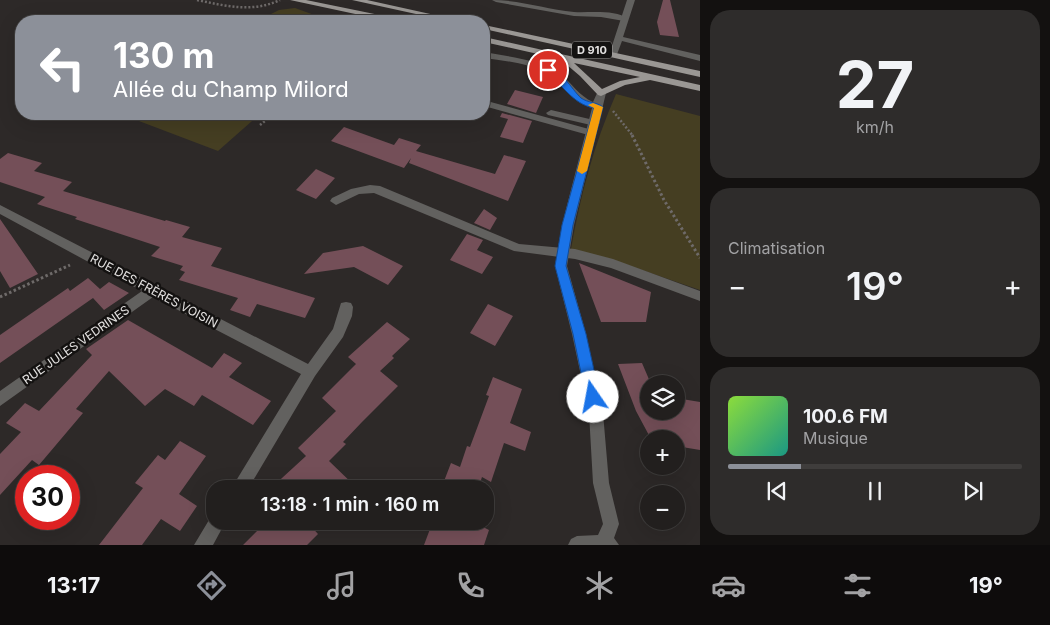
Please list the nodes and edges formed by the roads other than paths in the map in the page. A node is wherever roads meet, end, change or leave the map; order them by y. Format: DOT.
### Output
graph roads {
  1 [pos="294,0"];
  2 [pos="356,0"];
  3 [pos="496,0"];
  4 [pos="631,0"];
  5 [pos="369,15"];
  6 [pos="429,15"];
  7 [pos="624,19"];
  8 [pos="490,28"];
  9 [pos="618,38"];
  10 [pos="490,41"];
  11 [pos="613,55"];
  12 [pos="490,56"];
  13 [pos="561,57"];
  14 [pos="700,58"];
  15 [pos="700,74"];
  16 [pos="656,78"];
  17 [pos="700,88"];
  18 [pos="601,93"];
  19 [pos="490,105"];
  20 [pos="599,107"];
  21 [pos="551,113"];
  22 [pos="593,128"];
  23 [pos="336,201"];
  24 [pos="0,209"];
  25 [pos="562,253"];
  26 [pos="152,291"];
  27 [pos="700,296"];
  28 [pos="346,308"];
  29 [pos="310,372"];
  30 [pos="0,399"];
  31 [pos="244,480"];
  32 [pos="212,530"];
  33 [pos="607,544"];
  34 [pos="203,545"];
  35 [pos="577,545"];
  1 -- 5 [label="main road"];
  2 -- 6 [label="main road"];
  3 -- 7 [label="street"];
  4 -- 7 [label="street"];
  7 -- 9 [label="street"];
  8 -- 11 [label="main road, D 910"];
  9 -- 11 [label="street"];
  9 -- 14 [label="street"];
  10 -- 13 [label="main road, D 910"];
  11 -- 15 [label="main road, D 910"];
  12 -- 20 [label="street"];
  13 -- 16 [label="main road, D 910"];
  13 -- 18 [label="main road"];
  16 -- 17 [label="main road, D 910"];
  16 -- 18 [label="main road"];
  18 -- 20 [label="street"];
  19 -- 22 [label="street"];
  20 -- 22 [label="street"];
  21 -- 22 [label="street"];
  22 -- 25 [label="street"];
  23 -- 25 [label="street"];
  24 -- 26 [label="street, RUE DES FRÈRES VOISIN"];
  25 -- 27 [label="street"];
  25 -- 33 [label="street"];
  26 -- 29 [label="street, RUE DES FRÈRES VOISIN"];
  26 -- 30 [label="street, RUE JULES VEDRINES"];
  28 -- 29 [label="street"];
  29 -- 31 [label="street"];
  32 -- 34 [label="street"];
  33 -- 35 [label="street"];
}
